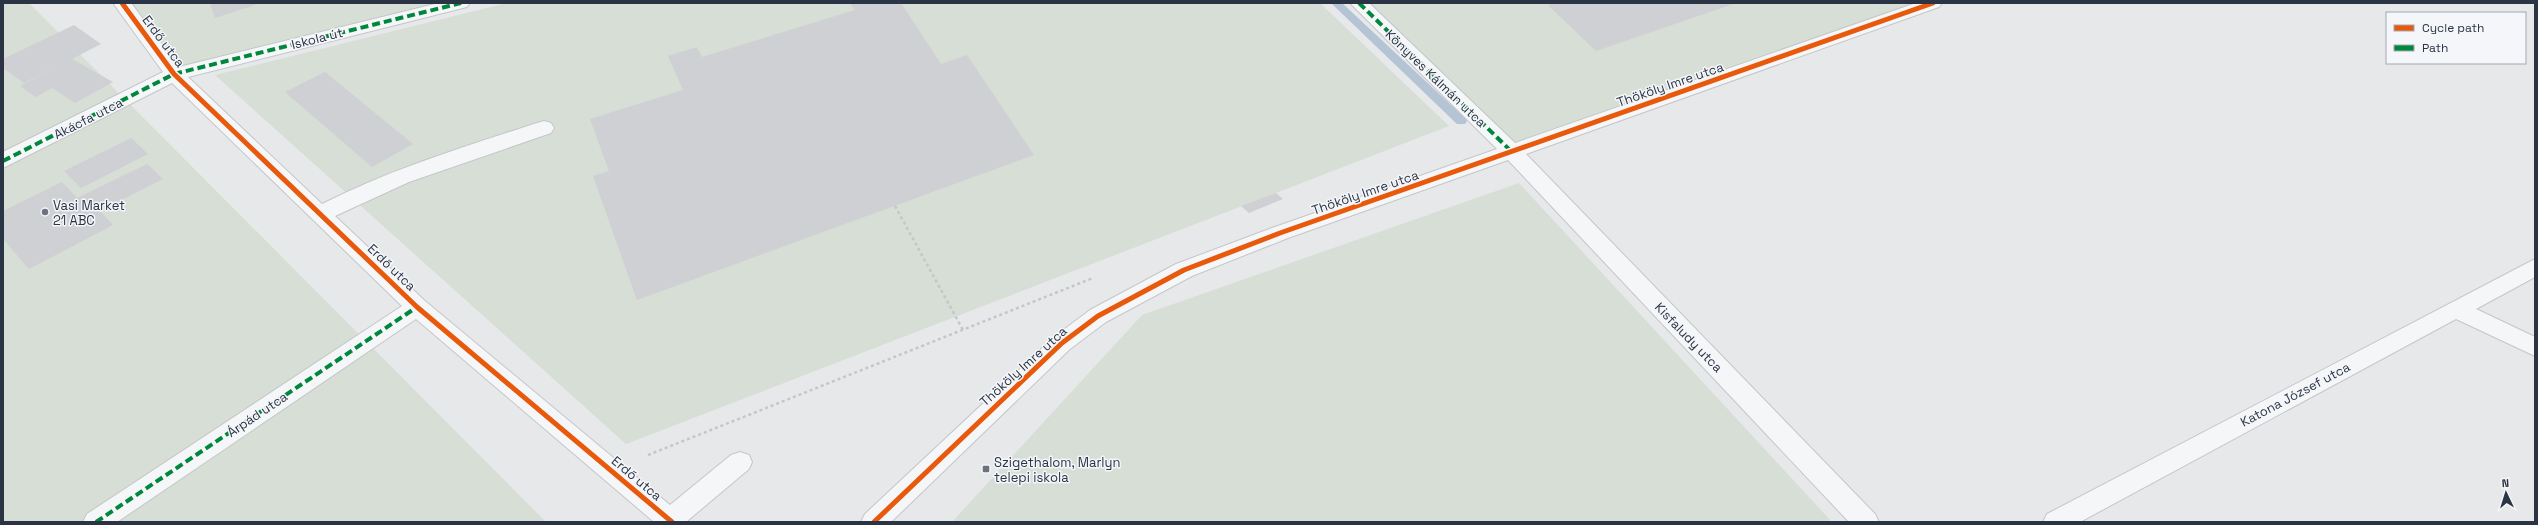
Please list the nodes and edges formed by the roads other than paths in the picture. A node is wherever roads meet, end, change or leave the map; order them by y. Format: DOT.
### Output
graph roads {
  1 [pos="122,3"];
  2 [pos="461,3"];
  3 [pos="1359,3"];
  4 [pos="1933,3"];
  5 [pos="174,74"];
  6 [pos="544,128"];
  7 [pos="1512,152"];
  8 [pos="3,161"];
  9 [pos="320,214"];
  10 [pos="2535,267"];
  11 [pos="417,306"];
  12 [pos="2455,309"];
  13 [pos="2535,347"];
  14 [pos="740,462"];
  15 [pos="671,521"];
  16 [pos="96,522"];
  17 [pos="874,522"];
  18 [pos="1866,522"];
  19 [pos="2056,522"];
  1 -- 5 [label="street, Erdő utca"];
  2 -- 5 [label="street, Iskola út"];
  3 -- 7 [label="street, Könyves Kálmán utca"];
  4 -- 7 [label="street, Thököly Imre utca"];
  5 -- 8 [label="street, Akácfa utca"];
  5 -- 9 [label="street, Erdő utca"];
  6 -- 9 [label="street"];
  7 -- 17 [label="street, Thököly Imre utca"];
  7 -- 18 [label="street, Kisfaludy utca"];
  9 -- 11 [label="street, Erdő utca"];
  10 -- 12 [label="street, Katona József utca"];
  11 -- 15 [label="street, Erdő utca"];
  11 -- 16 [label="street, Árpád utca"];
  12 -- 13 [label="street"];
  12 -- 19 [label="street, Katona József utca"];
  14 -- 15 [label="street"];
}
